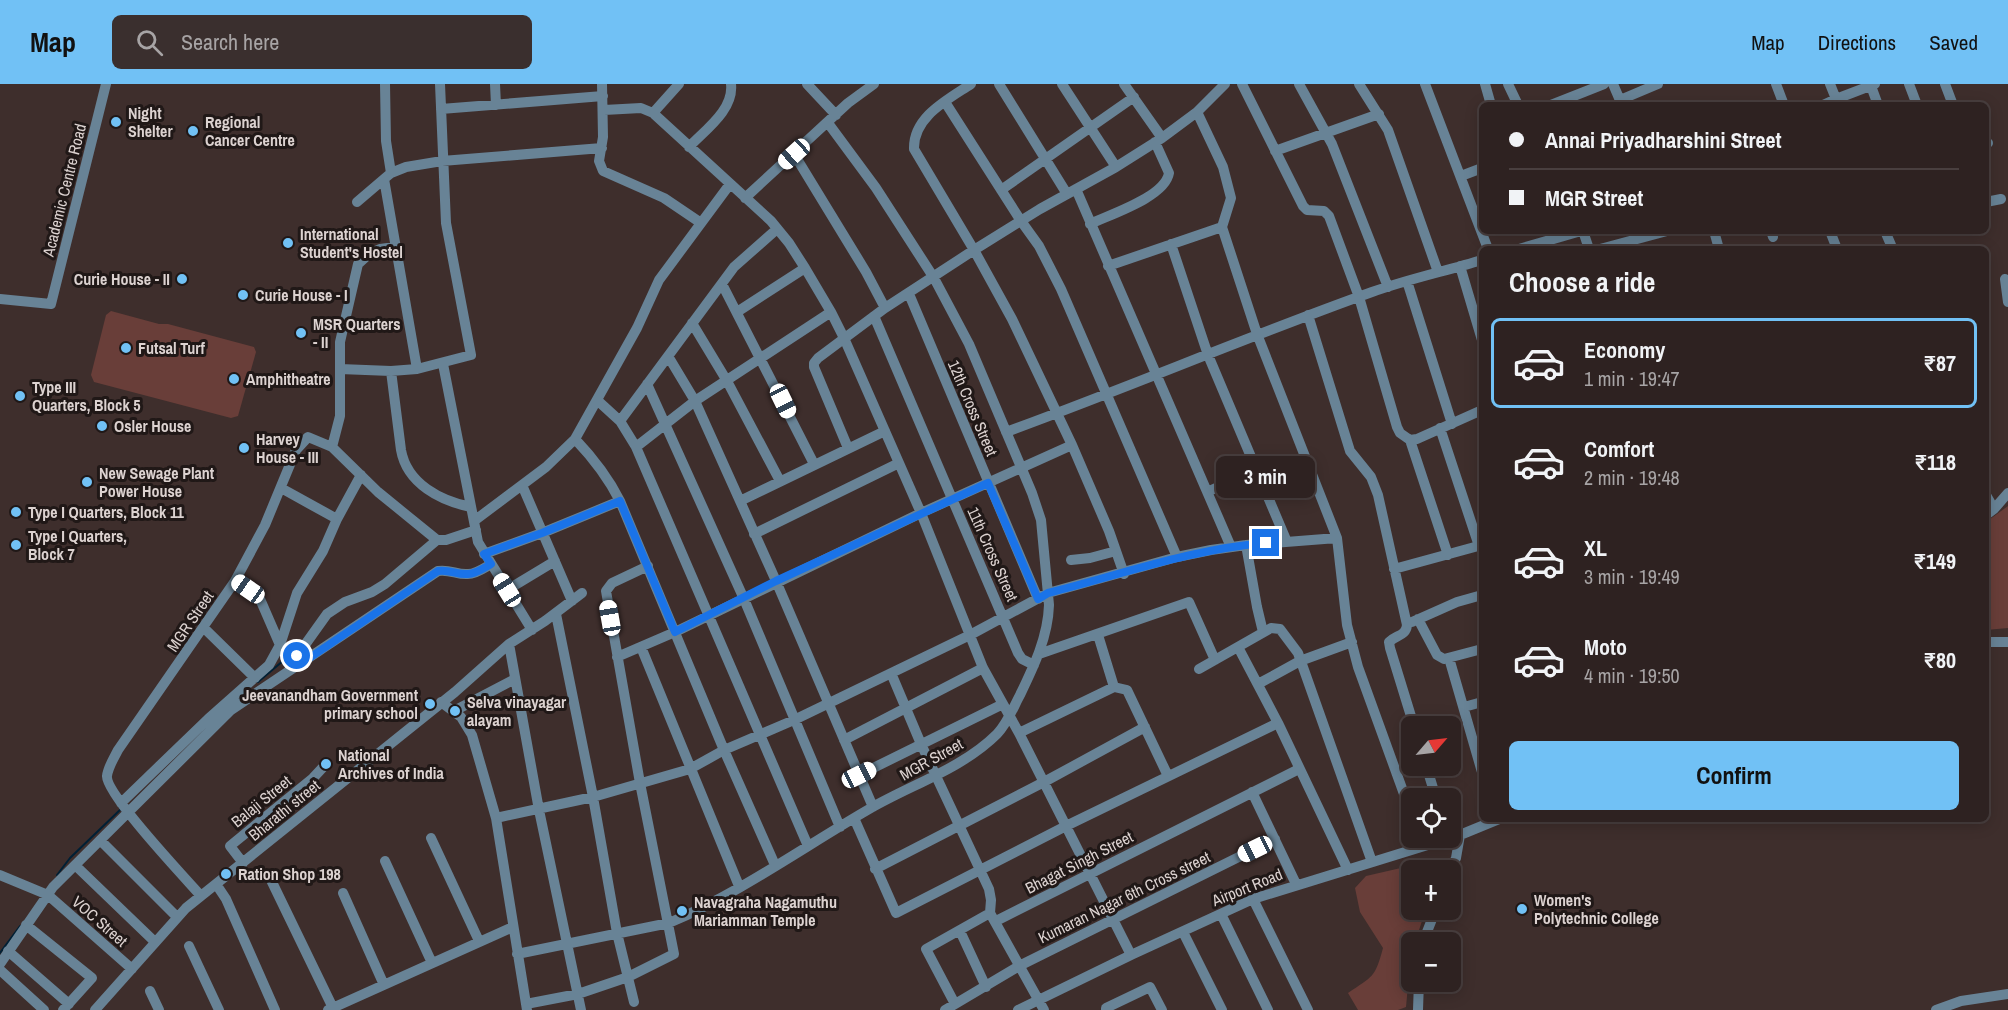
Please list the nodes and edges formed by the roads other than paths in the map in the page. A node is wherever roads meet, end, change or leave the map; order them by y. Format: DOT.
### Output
graph roads {
  1 [pos="106,84"];
  2 [pos="385,84"];
  3 [pos="440,84"];
  4 [pos="495,84"];
  5 [pos="602,84"];
  6 [pos="679,84"];
  7 [pos="731,84"];
  8 [pos="807,84"];
  9 [pos="874,84"];
  10 [pos="971,84"];
  11 [pos="999,84"];
  12 [pos="1062,84"];
  13 [pos="1124,84"];
  14 [pos="1225,84"];
  15 [pos="1242,84"];
  16 [pos="1299,84"];
  17 [pos="1359,84"];
  18 [pos="1425,84"];
  19 [pos="1485,84"];
  20 [pos="1508,84"];
  21 [pos="1604,84"];
  22 [pos="1613,84"];
  23 [pos="1658,84"];
  24 [pos="1776,84"];
  25 [pos="1830,84"];
  26 [pos="1909,84"];
  27 [pos="1945,84"];
  28 [pos="1873,85"];
  29 [pos="603,96"];
  30 [pos="1134,97"];
  31 [pos="945,102"];
  32 [pos="1490,102"];
  33 [pos="1517,102"];
  34 [pos="1569,102"];
  35 [pos="1621,102"];
  36 [pos="1623,102"];
  37 [pos="1783,102"];
  38 [pos="1837,102"];
  39 [pos="1877,102"];
  40 [pos="1916,102"];
  41 [pos="1952,102"];
  42 [pos="496,105"];
  43 [pos="441,109"];
  44 [pos="604,110"];
  45 [pos="1197,112"];
  46 [pos="653,113"];
  47 [pos="1379,114"];
  48 [pos="832,119"];
  49 [pos="1090,128"];
  50 [pos="1326,132"];
  51 [pos="1158,140"];
  52 [pos="689,147"];
  53 [pos="602,148"];
  54 [pos="1275,151"];
  55 [pos="794,154"];
  56 [pos="1046,159"];
  57 [pos="442,161"];
  58 [pos="1116,167"];
  59 [pos="1479,169"];
  60 [pos="388,176"];
  61 [pos="1461,176"];
  62 [pos="730,184"];
  63 [pos="1001,190"];
  64 [pos="1072,191"];
  65 [pos="745,198"];
  66 [pos="2001,199"];
  67 [pos="1989,201"];
  68 [pos="357,202"];
  69 [pos="1021,221"];
  70 [pos="701,223"];
  71 [pos="1090,224"];
  72 [pos="1479,225"];
  73 [pos="1222,227"];
  74 [pos="777,229"];
  75 [pos="1536,234"];
  76 [pos="1571,234"];
  77 [pos="1656,234"];
  78 [pos="1886,234"];
  79 [pos="1539,243"];
  80 [pos="1171,244"];
  81 [pos="1529,246"];
  82 [pos="1611,246"];
  83 [pos="1891,246"];
  84 [pos="395,247"];
  85 [pos="975,250"];
  86 [pos="1479,261"];
  87 [pos="1108,266"];
  88 [pos="1460,266"];
  89 [pos="806,268"];
  90 [pos="1438,272"];
  91 [pos="934,278"];
  92 [pos="2005,279"];
  93 [pos="1407,281"];
  94 [pos="722,284"];
  95 [pos="1388,287"];
  96 [pos="909,294"];
  97 [pos="1359,297"];
  98 [pos="0,299"];
  99 [pos="2008,302"];
  100 [pos="885,308"];
  101 [pos="737,312"];
  102 [pos="831,312"];
  103 [pos="1308,315"];
  104 [pos="874,316"];
  105 [pos="692,323"];
  106 [pos="1479,330"];
  107 [pos="1257,334"];
  108 [pos="844,338"];
  109 [pos="1209,355"];
  110 [pos="668,356"];
  111 [pos="762,358"];
  112 [pos="443,364"];
  113 [pos="340,369"];
  114 [pos="417,369"];
  115 [pos="391,371"];
  116 [pos="1156,376"];
  117 [pos="727,381"];
  118 [pos="647,384"];
  119 [pos="1106,395"];
  120 [pos="597,400"];
  121 [pos="695,401"];
  122 [pos="1479,411"];
  123 [pos="1058,413"];
  124 [pos="620,421"];
  125 [pos="1452,424"];
  126 [pos="666,425"];
  127 [pos="1440,428"];
  128 [pos="885,431"];
  129 [pos="1006,432"];
  130 [pos="575,440"];
  131 [pos="1410,440"];
  132 [pos="1072,445"];
  133 [pos="332,447"];
  134 [pos="636,447"];
  135 [pos="848,448"];
  136 [pos="899,463"];
  137 [pos="814,464"];
  138 [pos="1022,468"];
  139 [pos="1257,470"];
  140 [pos="361,475"];
  141 [pos="780,481"];
  142 [pos="988,483"];
  143 [pos="522,485"];
  144 [pos="281,488"];
  145 [pos="1209,491"];
  146 [pos="2006,494"];
  147 [pos="953,498"];
  148 [pos="620,501"];
  149 [pos="740,501"];
  150 [pos="471,507"];
  151 [pos="1990,512"];
  152 [pos="921,513"];
  153 [pos="337,519"];
  154 [pos="475,525"];
  155 [pos="542,533"];
  156 [pos="754,534"];
  157 [pos="1337,538"];
  158 [pos="437,540"];
  159 [pos="1287,542"];
  160 [pos="1479,542"];
  161 [pos="1246,545"];
  162 [pos="1479,545"];
  163 [pos="1231,547"];
  164 [pos="1116,550"];
  165 [pos="1448,555"];
  166 [pos="1177,557"];
  167 [pos="487,559"];
  168 [pos="1071,560"];
  169 [pos="555,561"];
  170 [pos="648,566"];
  171 [pos="1394,569"];
  172 [pos="1124,574"];
  173 [pos="235,580"];
  174 [pos="776,581"];
  175 [pos="507,590"];
  176 [pos="582,593"];
  177 [pos="1043,596"];
  178 [pos="1479,596"];
  179 [pos="744,598"];
  180 [pos="572,601"];
  181 [pos="556,614"];
  182 [pos="709,616"];
  183 [pos="1004,617"];
  184 [pos="1418,619"];
  185 [pos="1407,625"];
  186 [pos="204,628"];
  187 [pos="532,630"];
  188 [pos="675,632"];
  189 [pos="1263,632"];
  190 [pos="970,635"];
  191 [pos="1098,635"];
  192 [pos="1352,642"];
  193 [pos="1989,642"];
  194 [pos="2008,642"];
  195 [pos="509,644"];
  196 [pos="280,645"];
  197 [pos="1238,646"];
  198 [pos="641,647"];
  199 [pos="1479,650"];
  200 [pos="1039,654"];
  201 [pos="618,657"];
  202 [pos="1449,658"];
  203 [pos="1215,660"];
  204 [pos="1300,661"];
  205 [pos="1034,665"];
  206 [pos="296,667"];
  207 [pos="983,668"];
  208 [pos="1199,669"];
  209 [pos="891,673"];
  210 [pos="255,678"];
  211 [pos="515,678"];
  212 [pos="1258,684"];
  213 [pos="1114,687"];
  214 [pos="441,702"];
  215 [pos="1479,703"];
  216 [pos="828,704"];
  217 [pos="1003,704"];
  218 [pos="1464,707"];
  219 [pos="906,708"];
  220 [pos="454,711"];
  221 [pos="1010,716"];
  222 [pos="1411,716"];
  223 [pos="794,720"];
  224 [pos="1278,723"];
  225 [pos="1145,727"];
  226 [pos="759,733"];
  227 [pos="1019,733"];
  228 [pos="844,740"];
  229 [pos="921,744"];
  230 [pos="724,750"];
  231 [pos="1479,761"];
  232 [pos="326,764"];
  233 [pos="690,769"];
  234 [pos="1299,769"];
  235 [pos="859,775"];
  236 [pos="935,775"];
  237 [pos="1168,776"];
  238 [pos="1044,782"];
  239 [pos="640,783"];
  240 [pos="1402,788"];
  241 [pos="1252,792"];
  242 [pos="593,797"];
  243 [pos="122,803"];
  244 [pos="873,807"];
  245 [pos="539,810"];
  246 [pos="129,813"];
  247 [pos="496,818"];
  248 [pos="854,818"];
  249 [pos="1490,822"];
  250 [pos="960,826"];
  251 [pos="1066,826"];
  252 [pos="840,827"];
  253 [pos="1461,835"];
  254 [pos="431,838"];
  255 [pos="1275,839"];
  256 [pos="101,841"];
  257 [pos="808,846"];
  258 [pos="1406,848"];
  259 [pos="385,861"];
  260 [pos="1371,862"];
  261 [pos="243,863"];
  262 [pos="776,865"];
  263 [pos="76,866"];
  264 [pos="875,869"];
  265 [pos="980,870"];
  266 [pos="1348,870"];
  267 [pos="1090,873"];
  268 [pos="0,875"];
  269 [pos="271,880"];
  270 [pos="216,884"];
  271 [pos="1296,884"];
  272 [pos="739,886"];
  273 [pos="343,893"];
  274 [pos="48,895"];
  275 [pos="201,896"];
  276 [pos="1253,899"];
  277 [pos="1221,914"];
  278 [pos="177,917"];
  279 [pos="993,917"];
  280 [pos="1113,920"];
  281 [pos="669,922"];
  282 [pos="26,925"];
  283 [pos="513,927"];
  284 [pos="960,931"];
  285 [pos="1184,932"];
  286 [pos="617,933"];
  287 [pos="479,941"];
  288 [pos="155,942"];
  289 [pos="567,944"];
  290 [pos="189,946"];
  291 [pos="8,951"];
  292 [pos="517,954"];
  293 [pos="1131,955"];
  294 [pos="432,963"];
  295 [pos="0,964"];
  296 [pos="1019,966"];
  297 [pos="132,969"];
  298 [pos="0,970"];
  299 [pos="628,977"];
  300 [pos="384,985"];
  301 [pos="986,987"];
  302 [pos="150,991"];
  303 [pos="1419,992"];
  304 [pos="578,994"];
  305 [pos="2008,994"];
  306 [pos="1038,999"];
  307 [pos="634,1002"];
  308 [pos="66,1007"];
  309 [pos="526,1007"];
  310 [pos="950,1007"];
  311 [pos="41,1009"];
  312 [pos="330,1009"];
  313 [pos="95,1010"];
  314 [pos="159,1010"];
  315 [pos="219,1010"];
  316 [pos="275,1010"];
  317 [pos="581,1010"];
  318 [pos="1018,1010"];
  319 [pos="1044,1010"];
  320 [pos="1106,1010"];
  321 [pos="1162,1010"];
  322 [pos="1222,1010"];
  323 [pos="1268,1010"];
  324 [pos="1308,1010"];
  325 [pos="1418,1010"];
  326 [pos="1936,1010"];
  1 -- 98 [label="street, Academic Centre Road"];
  2 -- 60 [label="street"];
  3 -- 43 [label="street"];
  4 -- 42 [label="street"];
  5 -- 29 [label="street"];
  6 -- 46 [label="street"];
  7 -- 52 [label="street"];
  8 -- 48 [label="street, MGR Street"];
  9 -- 48 [label="street"];
  10 -- 31 [label="street"];
  11 -- 56 [label="street"];
  12 -- 49 [label="street"];
  13 -- 30 [label="street"];
  14 -- 45 [label="street"];
  15 -- 54 [label="street"];
  16 -- 50 [label="street"];
  17 -- 47 [label="street"];
  18 -- 61 [label="street"];
  19 -- 32 [label="street"];
  20 -- 33 [label="street"];
  21 -- 34 [label="street"];
  22 -- 35 [label="street"];
  23 -- 36 [label="street"];
  24 -- 37 [label="street"];
  25 -- 38 [label="street"];
  26 -- 40 [label="street"];
  27 -- 41 [label="street"];
  28 -- 38 [label="street"];
  28 -- 39 [label="street"];
  29 -- 42 [label="street"];
  29 -- 44 [label="street"];
  30 -- 49 [label="street"];
  30 -- 51 [label="street"];
  31 -- 63 [label="street"];
  31 -- 85 [label="street"];
  42 -- 43 [label="street"];
  43 -- 57 [label="street"];
  44 -- 46 [label="street"];
  44 -- 53 [label="street"];
  45 -- 51 [label="street"];
  45 -- 73 [label="street"];
  46 -- 52 [label="street"];
  47 -- 50 [label="street"];
  47 -- 90 [label="street"];
  48 -- 55 [label="street"];
  48 -- 91 [label="street, MGR Street"];
  49 -- 56 [label="street"];
  49 -- 58 [label="street"];
  50 -- 54 [label="street"];
  50 -- 95 [label="street"];
  51 -- 58 [label="street"];
  51 -- 71 [label="street"];
  52 -- 62 [label="street"];
  53 -- 57 [label="street"];
  53 -- 70 [label="street"];
  54 -- 97 [label="street"];
  55 -- 65 [label="street"];
  55 -- 100 [label="street"];
  56 -- 63 [label="street"];
  56 -- 64 [label="street"];
  57 -- 60 [label="street"];
  57 -- 112 [label="street"];
  58 -- 64 [label="street"];
  59 -- 61 [label="street"];
  60 -- 68 [label="street"];
  60 -- 84 [label="street"];
  61 -- 72 [label="street"];
  62 -- 65 [label="street"];
  62 -- 70 [label="street"];
  63 -- 69 [label="street"];
  64 -- 69 [label="street"];
  64 -- 71 [label="street"];
  65 -- 74 [label="street"];
  66 -- 67 [label="street"];
  69 -- 85 [label="street"];
  69 -- 119 [label="street"];
  70 -- 120 [label="street"];
  71 -- 87 [label="street"];
  73 -- 80 [label="street"];
  73 -- 107 [label="street"];
  74 -- 89 [label="street"];
  74 -- 94 [label="street"];
  75 -- 79 [label="street"];
  76 -- 79 [label="street"];
  77 -- 82 [label="street"];
  78 -- 83 [label="street"];
  79 -- 81 [label="street"];
  80 -- 87 [label="street"];
  80 -- 109 [label="street"];
  84 -- 113 [label="street"];
  84 -- 114 [label="street"];
  85 -- 91 [label="street"];
  85 -- 123 [label="street"];
  86 -- 88 [label="street"];
  87 -- 116 [label="street"];
  88 -- 90 [label="street"];
  88 -- 106 [label="street"];
  89 -- 101 [label="street"];
  89 -- 102 [label="street"];
  90 -- 93 [label="street"];
  91 -- 96 [label="street"];
  91 -- 129 [label="street, MGR Street"];
  92 -- 99 [label="street"];
  93 -- 95 [label="street"];
  93 -- 125 [label="street"];
  94 -- 101 [label="street"];
  94 -- 105 [label="street"];
  95 -- 97 [label="street"];
  96 -- 100 [label="street"];
  96 -- 142 [label="street, 12th Cross Street"];
  97 -- 103 [label="street"];
  97 -- 131 [label="street"];
  100 -- 104 [label="street"];
  101 -- 111 [label="street"];
  102 -- 108 [label="street"];
  102 -- 111 [label="street"];
  103 -- 107 [label="street"];
  103 -- 171 [label="street"];
  104 -- 108 [label="street"];
  104 -- 147 [label="street, 11th Cross Street"];
  105 -- 110 [label="street"];
  105 -- 117 [label="street"];
  107 -- 109 [label="street"];
  107 -- 157 [label="street"];
  108 -- 128 [label="street"];
  108 -- 135 [label="street"];
  109 -- 116 [label="street"];
  109 -- 139 [label="street"];
  110 -- 118 [label="street"];
  110 -- 121 [label="street"];
  111 -- 117 [label="street"];
  111 -- 137 [label="street"];
  112 -- 114 [label="street"];
  112 -- 150 [label="street"];
  113 -- 115 [label="street"];
  113 -- 133 [label="street"];
  114 -- 115 [label="street"];
  115 -- 150 [label="street"];
  116 -- 119 [label="street"];
  116 -- 145 [label="street"];
  117 -- 121 [label="street"];
  117 -- 141 [label="street"];
  118 -- 124 [label="street"];
  118 -- 126 [label="street"];
  119 -- 123 [label="street"];
  119 -- 166 [label="street"];
  120 -- 124 [label="street"];
  120 -- 130 [label="street"];
  121 -- 126 [label="street"];
  121 -- 149 [label="street"];
  122 -- 125 [label="street"];
  123 -- 129 [label="street"];
  123 -- 132 [label="street"];
  124 -- 134 [label="street"];
  125 -- 127 [label="street"];
  126 -- 134 [label="street"];
  126 -- 179 [label="street"];
  127 -- 131 [label="street"];
  127 -- 160 [label="street"];
  128 -- 135 [label="street"];
  128 -- 136 [label="street"];
  129 -- 138 [label="street, MGR Street"];
  130 -- 143 [label="street"];
  130 -- 148 [label="street"];
  131 -- 165 [label="street"];
  132 -- 138 [label="street"];
  132 -- 164 [label="street"];
  133 -- 140 [label="street"];
  133 -- 144 [label="street, MGR Street"];
  134 -- 182 [label="street"];
  135 -- 137 [label="street"];
  136 -- 152 [label="street"];
  136 -- 156 [label="street"];
  137 -- 141 [label="street"];
  138 -- 142 [label="street"];
  138 -- 177 [label="street, MGR Street"];
  139 -- 145 [label="street"];
  139 -- 159 [label="street"];
  140 -- 153 [label="street"];
  140 -- 158 [label="street"];
  141 -- 149 [label="street"];
  142 -- 147 [label="street"];
  142 -- 177 [label="street, 12th Cross Street"];
  143 -- 154 [label="street"];
  143 -- 155 [label="street"];
  144 -- 153 [label="street"];
  144 -- 173 [label="street, MGR Street"];
  145 -- 163 [label="street"];
  146 -- 151 [label="street"];
  147 -- 152 [label="street"];
  147 -- 183 [label="street, 11th Cross Street"];
  148 -- 155 [label="street"];
  148 -- 170 [label="street"];
  149 -- 156 [label="street"];
  150 -- 154 [label="street"];
  152 -- 174 [label="street"];
  152 -- 190 [label="street"];
  153 -- 196 [label="street"];
  154 -- 158 [label="street"];
  154 -- 167 [label="street"];
  155 -- 167 [label="street"];
  155 -- 169 [label="street"];
  156 -- 174 [label="street"];
  157 -- 159 [label="street"];
  157 -- 192 [label="street"];
  158 -- 206 [label="street"];
  159 -- 161 [label="street"];
  161 -- 163 [label="street"];
  161 -- 189 [label="street"];
  162 -- 165 [label="street"];
  163 -- 166 [label="street"];
  164 -- 168 [label="street"];
  164 -- 172 [label="street"];
  165 -- 171 [label="street"];
  166 -- 172 [label="street"];
  167 -- 175 [label="street"];
  167 -- 206 [label="street"];
  169 -- 175 [label="street"];
  169 -- 180 [label="street"];
  170 -- 188 [label="street"];
  170 -- 201 [label="street"];
  171 -- 185 [label="street"];
  172 -- 177 [label="street"];
  173 -- 186 [label="street, MGR Street"];
  173 -- 196 [label="street"];
  174 -- 179 [label="street"];
  174 -- 216 [label="street"];
  175 -- 187 [label="street"];
  176 -- 180 [label="street, Bharathi street"];
  177 -- 183 [label="street"];
  177 -- 200 [label="street, MGR Street"];
  178 -- 184 [label="street"];
  179 -- 182 [label="street"];
  179 -- 223 [label="street"];
  180 -- 181 [label="street, Bharathi street"];
  181 -- 187 [label="street, Bharathi street"];
  181 -- 242 [label="street"];
  182 -- 188 [label="street"];
  182 -- 226 [label="street"];
  183 -- 190 [label="street"];
  183 -- 205 [label="street, 11th Cross Street"];
  184 -- 185 [label="street"];
  184 -- 202 [label="street"];
  185 -- 222 [label="street"];
  186 -- 210 [label="street"];
  186 -- 243 [label="street, MGR Street"];
  187 -- 195 [label="street, Bharathi street"];
  188 -- 198 [label="street"];
  188 -- 230 [label="street"];
  189 -- 197 [label="street"];
  189 -- 204 [label="street"];
  190 -- 207 [label="street"];
  190 -- 209 [label="street"];
  191 -- 200 [label="street"];
  191 -- 203 [label="street"];
  191 -- 213 [label="street"];
  192 -- 204 [label="street"];
  192 -- 240 [label="street"];
  193 -- 194 [label="street"];
  195 -- 211 [label="street"];
  195 -- 214 [label="street, Bharathi street"];
  196 -- 210 [label="street"];
  197 -- 203 [label="street"];
  197 -- 212 [label="street"];
  198 -- 201 [label="street"];
  198 -- 233 [label="street"];
  199 -- 202 [label="street"];
  200 -- 205 [label="street, MGR Street"];
  201 -- 239 [label="street"];
  202 -- 218 [label="street"];
  203 -- 208 [label="street"];
  204 -- 212 [label="street"];
  204 -- 260 [label="street"];
  205 -- 221 [label="street, MGR Street"];
  206 -- 246 [label="street"];
  207 -- 217 [label="street"];
  207 -- 219 [label="street"];
  209 -- 216 [label="street"];
  209 -- 219 [label="street"];
  210 -- 243 [label="street"];
  211 -- 220 [label="street"];
  211 -- 245 [label="street"];
  212 -- 224 [label="street"];
  213 -- 225 [label="street"];
  213 -- 227 [label="street"];
  214 -- 220 [label="street"];
  214 -- 261 [label="street, Bharathi street"];
  215 -- 218 [label="street"];
  216 -- 223 [label="street"];
  216 -- 228 [label="street"];
  217 -- 221 [label="street"];
  217 -- 229 [label="street"];
  218 -- 231 [label="street"];
  219 -- 228 [label="street"];
  219 -- 229 [label="street"];
  220 -- 247 [label="street"];
  221 -- 227 [label="street"];
  221 -- 236 [label="street, MGR Street"];
  223 -- 226 [label="street"];
  223 -- 252 [label="street"];
  224 -- 234 [label="street"];
  224 -- 237 [label="street"];
  225 -- 237 [label="street"];
  225 -- 238 [label="street"];
  226 -- 230 [label="street"];
  226 -- 257 [label="street"];
  227 -- 238 [label="street"];
  228 -- 235 [label="street"];
  229 -- 235 [label="street"];
  229 -- 236 [label="street"];
  230 -- 233 [label="street"];
  230 -- 262 [label="street"];
  232 -- 261 [label="street, Balaji Street"];
  233 -- 239 [label="street"];
  233 -- 272 [label="street"];
  234 -- 241 [label="street, Bhagat Singh Street"];
  234 -- 266 [label="street"];
  235 -- 244 [label="street"];
  236 -- 244 [label="street, MGR Street"];
  236 -- 250 [label="street"];
  237 -- 251 [label="street"];
  238 -- 250 [label="street"];
  238 -- 251 [label="street"];
  239 -- 242 [label="street"];
  239 -- 281 [label="street"];
  241 -- 255 [label="street"];
  241 -- 267 [label="street, Bhagat Singh Street"];
  242 -- 245 [label="street"];
  242 -- 286 [label="street"];
  243 -- 246 [label="street, MGR Street"];
  244 -- 248 [label="street, MGR Street"];
  245 -- 247 [label="street"];
  245 -- 289 [label="street"];
  246 -- 256 [label="street"];
  246 -- 275 [label="street"];
  247 -- 283 [label="street"];
  248 -- 252 [label="street, MGR Street"];
  248 -- 264 [label="street"];
  249 -- 253 [label="street, Airport Road"];
  250 -- 264 [label="street"];
  250 -- 265 [label="street"];
  251 -- 265 [label="street"];
  251 -- 267 [label="street"];
  252 -- 257 [label="street, MGR Street"];
  254 -- 287 [label="street"];
  255 -- 271 [label="street"];
  255 -- 280 [label="street, Kumaran Nagar 6th Cross street"];
  256 -- 263 [label="street"];
  256 -- 278 [label="street"];
  257 -- 262 [label="street, MGR Street"];
  258 -- 260 [label="street, Airport Road"];
  259 -- 294 [label="street"];
  260 -- 266 [label="street, Airport Road"];
  261 -- 270 [label="street, Bharathi street"];
  262 -- 272 [label="street, MGR Street"];
  263 -- 274 [label="street"];
  263 -- 288 [label="street"];
  264 -- 265 [label="street"];
  265 -- 279 [label="street"];
  266 -- 271 [label="street, Airport Road"];
  267 -- 279 [label="street, Bhagat Singh Street"];
  267 -- 280 [label="street"];
  268 -- 274 [label="street, VOC Street"];
  269 -- 312 [label="street"];
  270 -- 275 [label="street, Bharathi street"];
  270 -- 316 [label="street"];
  271 -- 276 [label="street, Airport Road"];
  272 -- 281 [label="street, MGR Street"];
  273 -- 300 [label="street"];
  274 -- 282 [label="street"];
  274 -- 297 [label="street, VOC Street"];
  275 -- 278 [label="street, Bharathi street"];
  276 -- 277 [label="street, Airport Road"];
  276 -- 324 [label="street"];
  277 -- 285 [label="street, Airport Road"];
  277 -- 323 [label="street"];
  278 -- 288 [label="street, Bharathi street"];
  279 -- 284 [label="street, Bhagat Singh Street"];
  279 -- 296 [label="street"];
  280 -- 293 [label="street"];
  280 -- 296 [label="street, Kumaran Nagar 6th Cross street"];
  281 -- 286 [label="street, MGR Street"];
  281 -- 299 [label="street"];
  282 -- 291 [label="street"];
  282 -- 308 [label="street"];
  283 -- 287 [label="street"];
  283 -- 292 [label="street"];
  284 -- 301 [label="street"];
  284 -- 310 [label="street, Bhagat Singh Street"];
  285 -- 293 [label="street, Airport Road"];
  285 -- 322 [label="street"];
  286 -- 289 [label="street, MGR Street"];
  286 -- 299 [label="street"];
  287 -- 294 [label="street"];
  288 -- 297 [label="street, Bharathi street"];
  289 -- 292 [label="street, MGR Street"];
  289 -- 304 [label="street"];
  290 -- 315 [label="street"];
  291 -- 295 [label="street"];
  291 -- 308 [label="street"];
  292 -- 309 [label="street"];
  293 -- 306 [label="street, Airport Road"];
  294 -- 300 [label="street"];
  296 -- 301 [label="street"];
  296 -- 306 [label="street"];
  297 -- 313 [label="street, Bharathi street"];
  298 -- 311 [label="street"];
  299 -- 304 [label="street"];
  299 -- 307 [label="street"];
  300 -- 312 [label="street"];
  301 -- 310 [label="street"];
  302 -- 314 [label="street"];
  303 -- 325 [label="street"];
  304 -- 309 [label="street"];
  304 -- 317 [label="street"];
  305 -- 326 [label="street"];
  306 -- 318 [label="street, Airport Road"];
  306 -- 319 [label="street"];
  320 -- 321 [label="street"];
}
